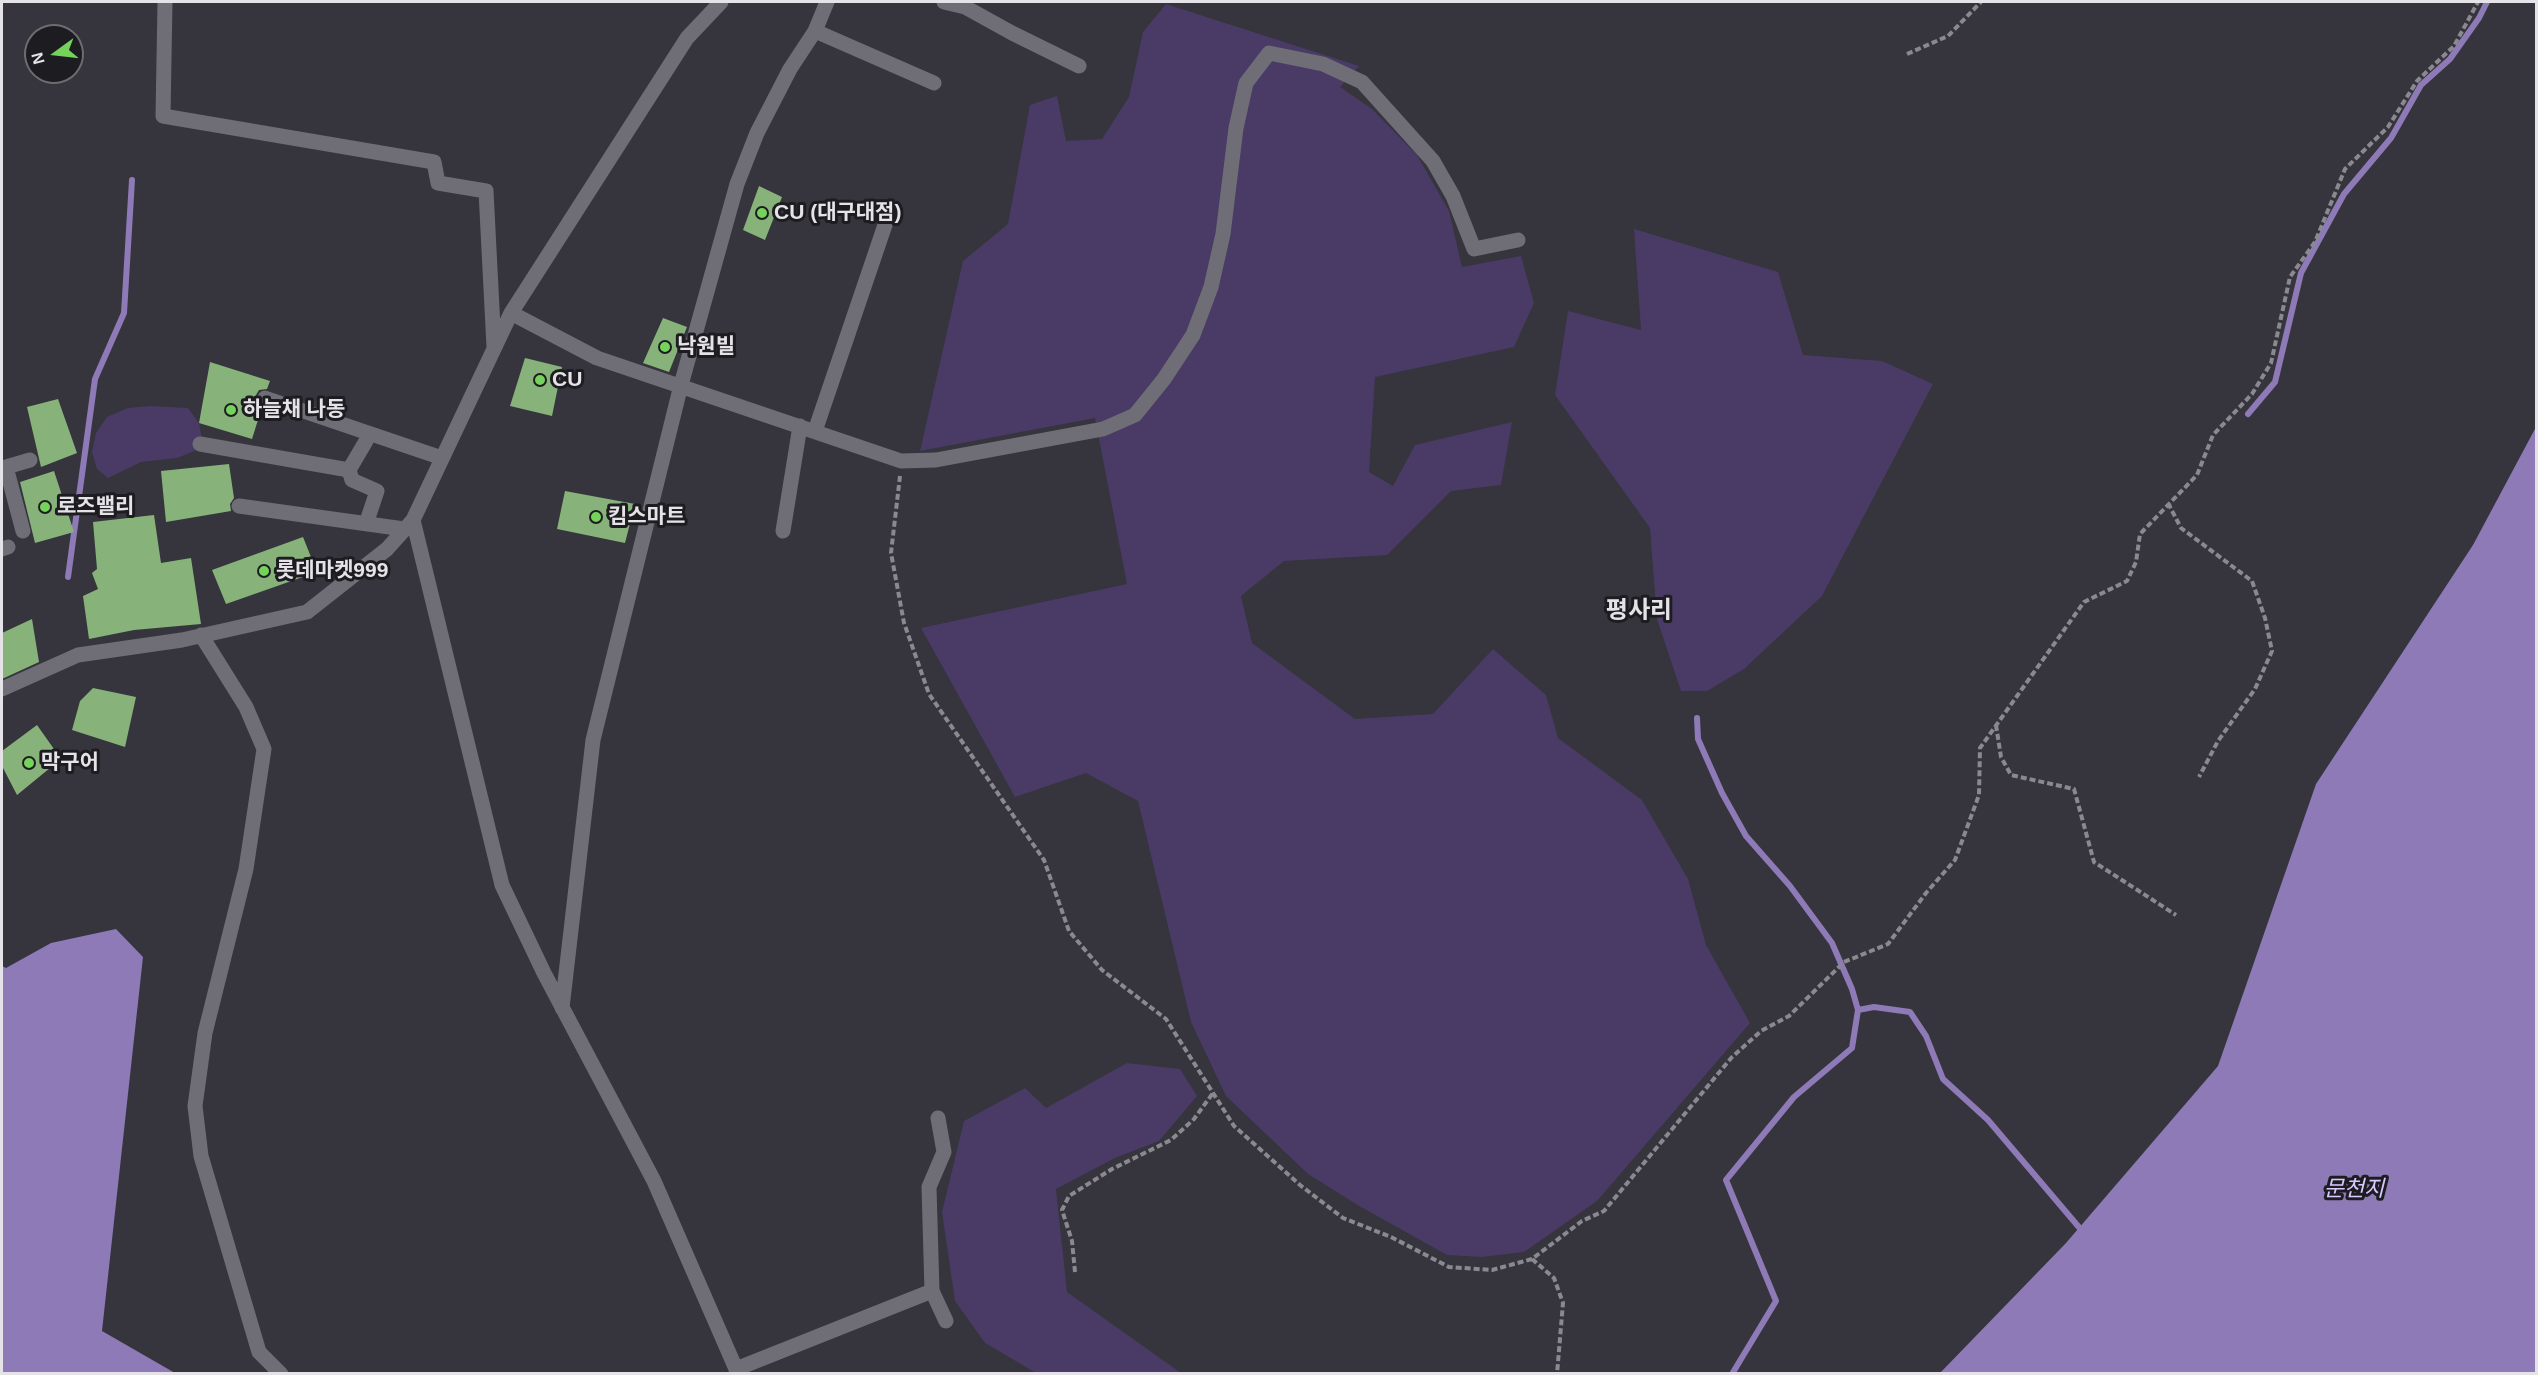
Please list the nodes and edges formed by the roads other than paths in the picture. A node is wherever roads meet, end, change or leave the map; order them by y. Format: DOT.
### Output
graph roads {
  1 [pos="165,2"];
  2 [pos="721,2"];
  3 [pos="827,2"];
  4 [pos="944,2"];
  5 [pos="815,32"];
  6 [pos="1079,66"];
  7 [pos="934,84"];
  8 [pos="886,222"];
  9 [pos="1518,240"];
  10 [pos="511,313"];
  11 [pos="494,349"];
  12 [pos="681,385"];
  13 [pos="807,429"];
  14 [pos="366,441"];
  15 [pos="200,444"];
  16 [pos="30,460"];
  17 [pos="440,462"];
  18 [pos="4,468"];
  19 [pos="349,470"];
  20 [pos="239,506"];
  21 [pos="366,524"];
  22 [pos="409,525"];
  23 [pos="23,531"];
  24 [pos="783,531"];
  25 [pos="201,635"];
  26 [pos="2,689"];
  27 [pos="562,1008"];
  28 [pos="938,1118"];
  29 [pos="932,1292"];
  30 [pos="946,1321"];
  31 [pos="281,1374"];
  1 -- 11 [label="street"];
  2 -- 10 [label="street"];
  3 -- 5 [label="street"];
  4 -- 6 [label="street"];
  5 -- 7 [label="street"];
  5 -- 12 [label="street"];
  8 -- 13 [label="street"];
  9 -- 13 [label="street"];
  10 -- 11 [label="street"];
  10 -- 12 [label="street"];
  11 -- 17 [label="street"];
  12 -- 13 [label="street"];
  12 -- 27 [label="street"];
  13 -- 24 [label="street"];
  14 -- 17 [label="street"];
  14 -- 17 [label="street"];
  14 -- 19 [label="street"];
  15 -- 19 [label="street"];
  16 -- 18 [label="street"];
  17 -- 22 [label="street"];
  18 -- 23 [label="street"];
  19 -- 21 [label="street"];
  20 -- 21 [label="street"];
  21 -- 22 [label="street"];
  22 -- 25 [label="street"];
  22 -- 27 [label="street"];
  25 -- 26 [label="street"];
  25 -- 31 [label="street"];
  27 -- 29 [label="street"];
  28 -- 29 [label="street"];
  29 -- 30 [label="street"];
}
